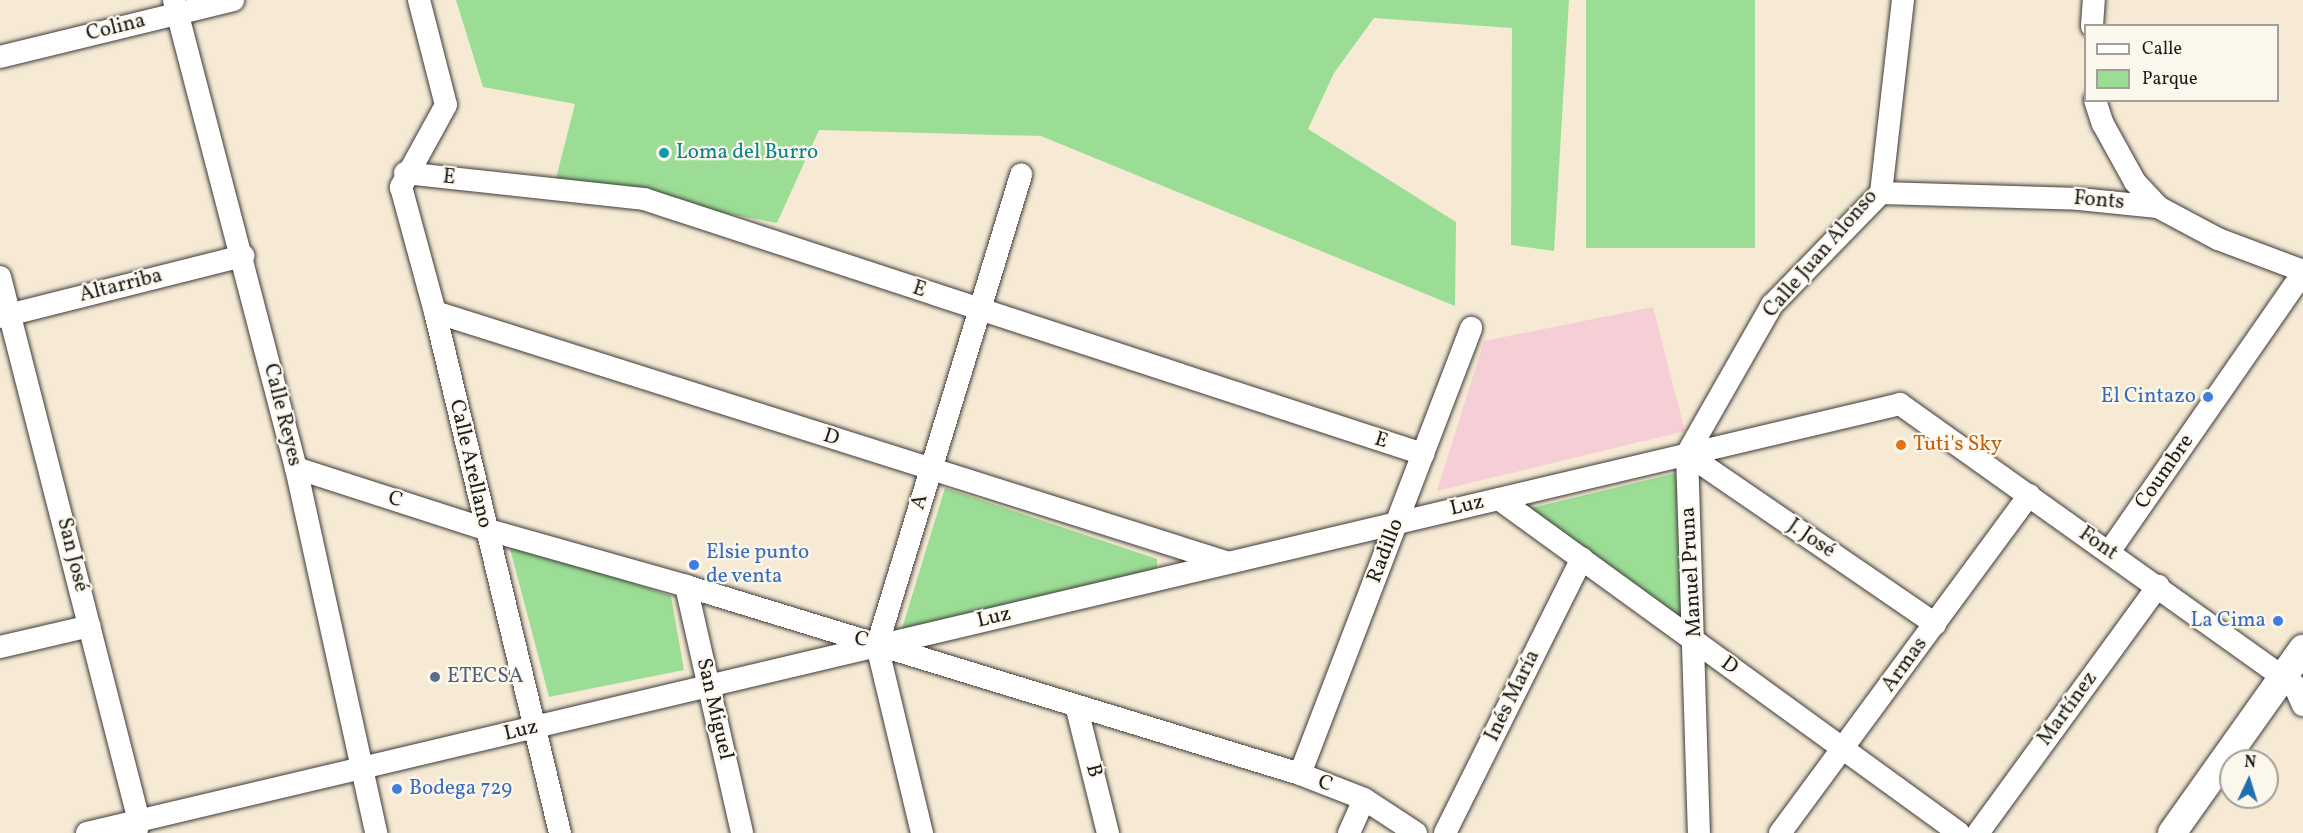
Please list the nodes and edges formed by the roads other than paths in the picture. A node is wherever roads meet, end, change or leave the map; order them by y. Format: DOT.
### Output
graph roads {
  1 [pos="233,0"];
  2 [pos="419,0"];
  3 [pos="1904,0"];
  4 [pos="2094,0"];
  5 [pos="176,6"];
  6 [pos="2092,24"];
  7 [pos="0,57"];
  8 [pos="2096,102"];
  9 [pos="405,173"];
  10 [pos="1022,175"];
  11 [pos="1881,193"];
  12 [pos="2158,207"];
  13 [pos="243,256"];
  14 [pos="2303,272"];
  15 [pos="0,277"];
  16 [pos="979,310"];
  17 [pos="435,312"];
  18 [pos="5,315"];
  19 [pos="1471,328"];
  20 [pos="1900,404"];
  21 [pos="1423,454"];
  22 [pos="1687,454"];
  23 [pos="296,468"];
  24 [pos="929,470"];
  25 [pos="2029,495"];
  26 [pos="1499,498"];
  27 [pos="1397,523"];
  28 [pos="485,529"];
  29 [pos="2109,552"];
  30 [pos="1582,558"];
  31 [pos="1227,563"];
  32 [pos="686,586"];
  33 [pos="2158,586"];
  34 [pos="1935,624"];
  35 [pos="90,626"];
  36 [pos="1696,641"];
  37 [pos="877,646"];
  38 [pos="0,647"];
  39 [pos="2303,649"];
  40 [pos="708,684"];
  41 [pos="2296,686"];
  42 [pos="1077,709"];
  43 [pos="536,727"];
  44 [pos="1842,750"];
  45 [pos="360,768"];
  46 [pos="1300,774"];
  47 [pos="1364,799"];
  48 [pos="137,827"];
  49 [pos="87,833"];
  50 [pos="376,833"];
  51 [pos="560,833"];
  52 [pos="742,833"];
  53 [pos="922,833"];
  54 [pos="1108,833"];
  55 [pos="1349,833"];
  56 [pos="1416,833"];
  57 [pos="1445,833"];
  58 [pos="1699,833"];
  59 [pos="1780,833"];
  60 [pos="1959,833"];
  61 [pos="1978,833"];
  62 [pos="2172,833"];
  1 -- 5 [label="street, Colina"];
  2 -- 9 [label="street"];
  3 -- 11 [label="street, Calle Juan Alonso"];
  4 -- 6 [label="street"];
  5 -- 7 [label="street, Colina"];
  5 -- 13 [label="street, Calle Reyes"];
  8 -- 12 [label="street"];
  9 -- 16 [label="street, E"];
  9 -- 17 [label="street, Calle Arellano"];
  10 -- 16 [label="street, A"];
  11 -- 12 [label="street, Fonts"];
  11 -- 22 [label="street, Calle Juan Alonso"];
  12 -- 14 [label="street, Fonts"];
  13 -- 18 [label="street, Altarriba"];
  13 -- 23 [label="street, Calle Reyes"];
  14 -- 29 [label="street, Coumbre"];
  15 -- 18 [label="street, San José"];
  16 -- 21 [label="street, E"];
  16 -- 24 [label="street, A"];
  17 -- 24 [label="street, D"];
  17 -- 28 [label="street, Calle Arellano"];
  18 -- 35 [label="street, San José"];
  19 -- 21 [label="street, Radillo"];
  20 -- 22 [label="street, Luz"];
  20 -- 25 [label="street, Font"];
  21 -- 27 [label="street, Radillo"];
  22 -- 26 [label="street, Luz"];
  22 -- 34 [label="street, J. José"];
  22 -- 36 [label="street, Manuel Pruna"];
  23 -- 28 [label="street, C"];
  23 -- 45 [label="street, Calle Reyes"];
  24 -- 31 [label="street, D"];
  24 -- 37 [label="street, A"];
  25 -- 29 [label="street, Font"];
  25 -- 34 [label="street, Armas"];
  26 -- 27 [label="street, Luz"];
  26 -- 30 [label="street, D"];
  27 -- 31 [label="street, Luz"];
  27 -- 46 [label="street, Radillo"];
  28 -- 32 [label="street, C"];
  28 -- 43 [label="street, Calle Arellano"];
  29 -- 33 [label="street, Font"];
  30 -- 36 [label="street, D"];
  30 -- 57 [label="street, Inés María"];
  31 -- 37 [label="street, Luz"];
  32 -- 37 [label="street, C"];
  32 -- 40 [label="street, San Miguel"];
  33 -- 41 [label="street, Font"];
  33 -- 61 [label="street, Martínez"];
  34 -- 44 [label="street, Armas"];
  35 -- 38 [label="street"];
  35 -- 48 [label="street, San José"];
  36 -- 44 [label="street, D"];
  36 -- 58 [label="street, Manuel Pruna"];
  37 -- 40 [label="street, Luz"];
  37 -- 42 [label="street, C"];
  37 -- 53 [label="street, A"];
  39 -- 41 [label="main road"];
  40 -- 43 [label="street, Luz"];
  40 -- 52 [label="street, San Miguel"];
  41 -- 62 [label="main road"];
  42 -- 46 [label="street, C"];
  42 -- 54 [label="street, B"];
  43 -- 45 [label="street, Luz"];
  43 -- 51 [label="street, Calle Arellano"];
  44 -- 59 [label="street, Armas"];
  44 -- 60 [label="street, D"];
  45 -- 48 [label="street, Luz"];
  45 -- 50 [label="street, Calle Reyes"];
  46 -- 47 [label="street, C"];
  47 -- 55 [label="street"];
  47 -- 56 [label="street, C"];
  48 -- 49 [label="street, Luz"];
}
